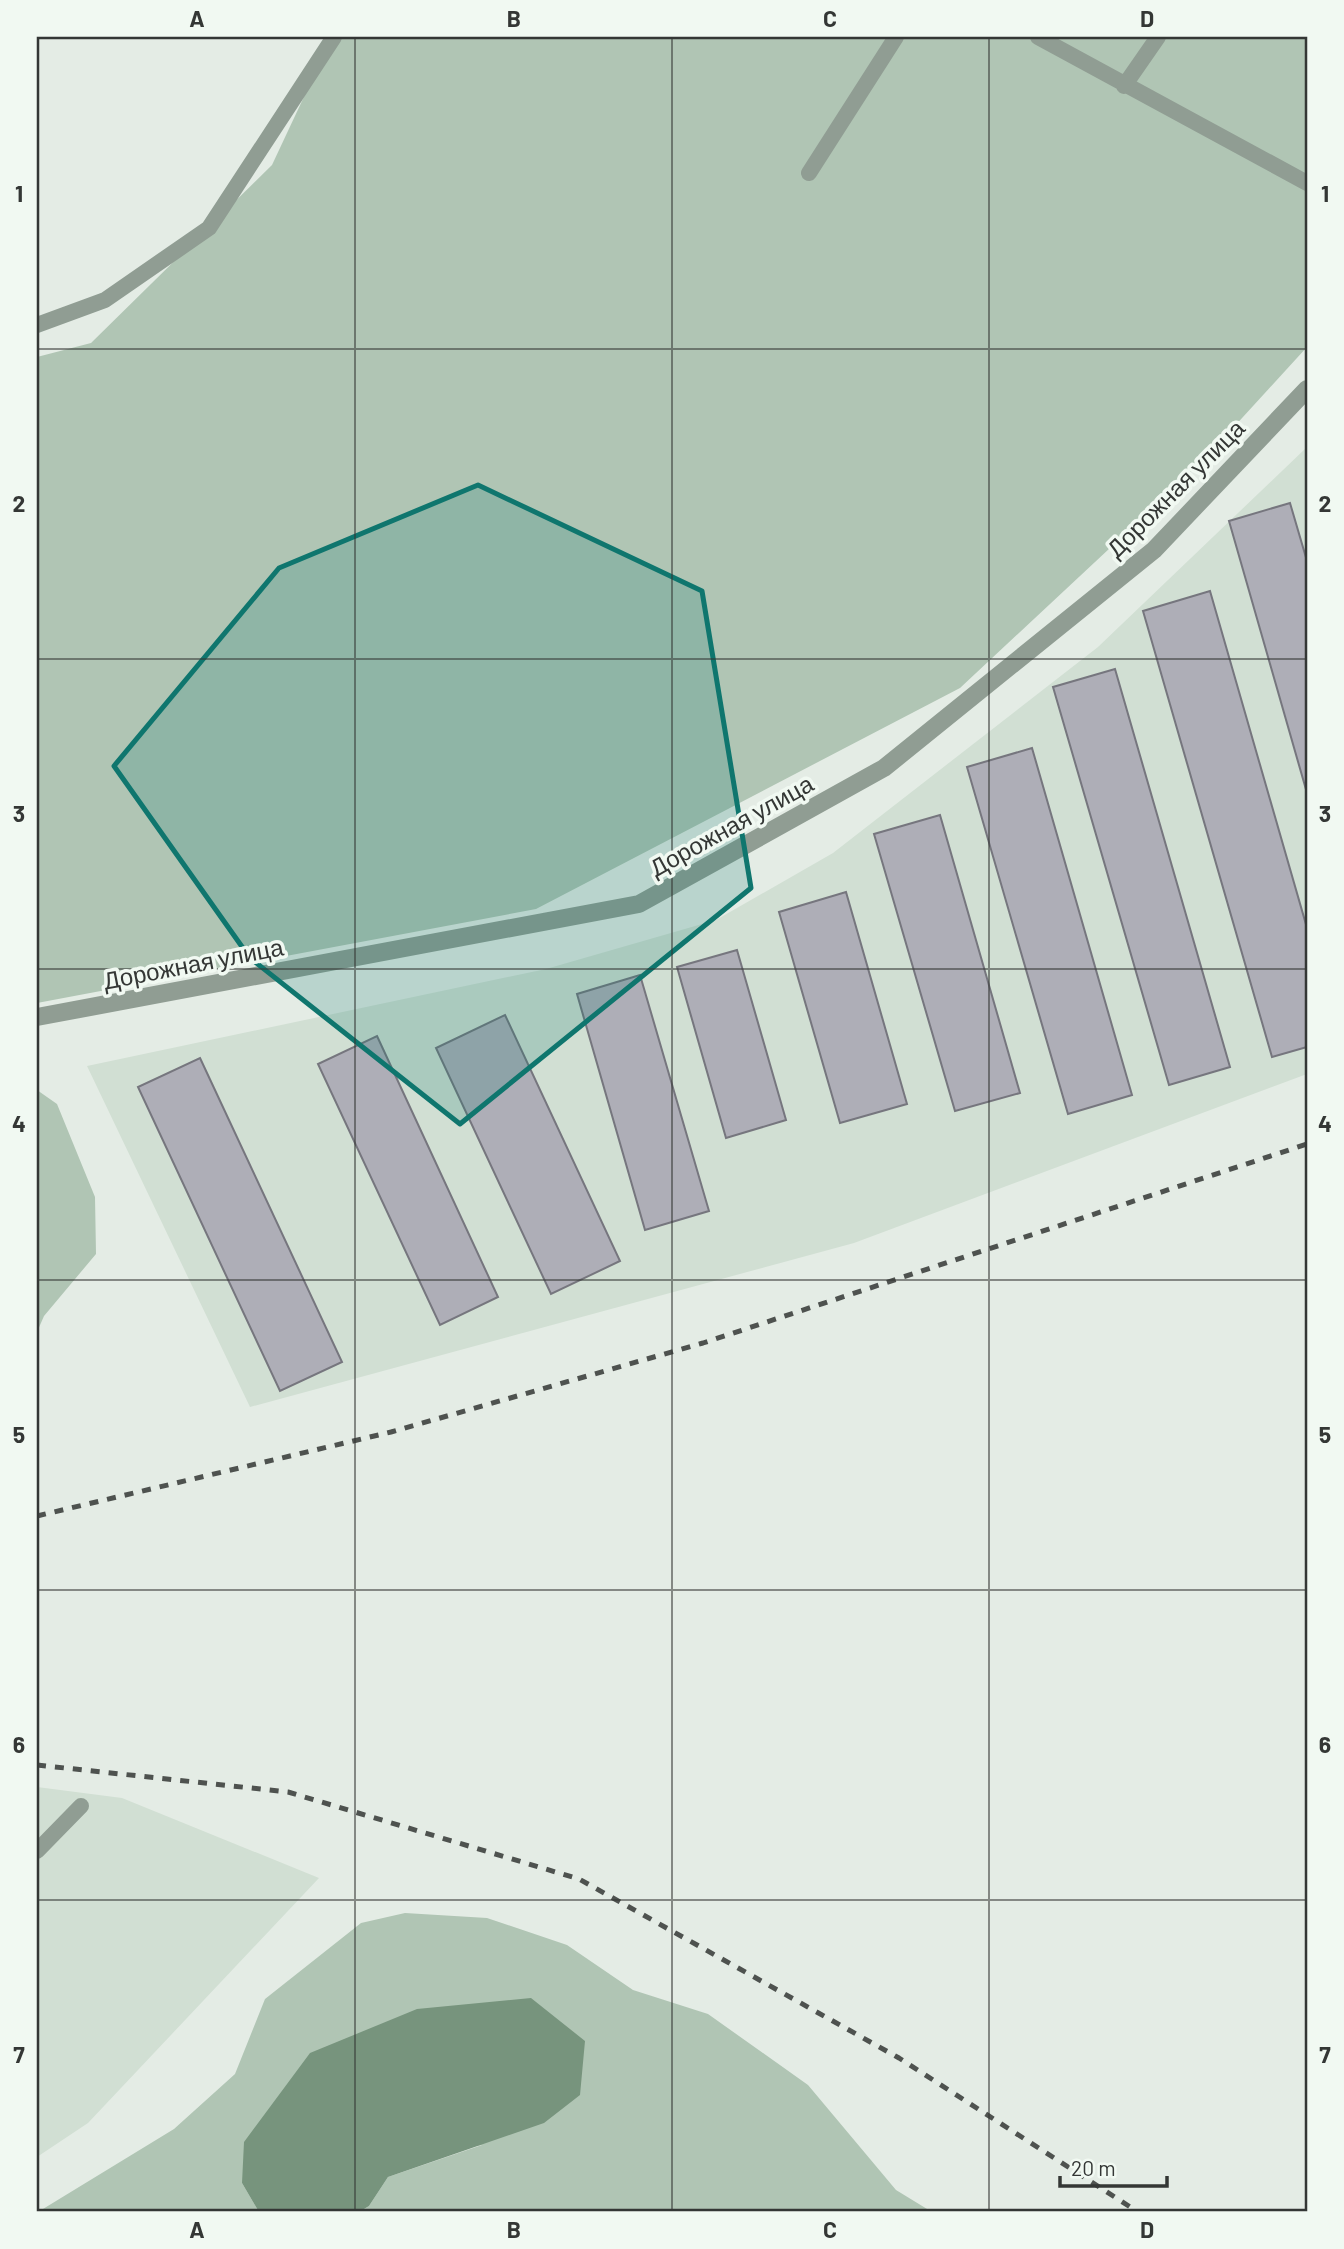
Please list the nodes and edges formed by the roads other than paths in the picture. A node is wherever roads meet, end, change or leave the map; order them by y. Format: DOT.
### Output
graph roads {
  1 [pos="334,37"];
  2 [pos="896,37"];
  3 [pos="1038,37"];
  4 [pos="1158,37"];
  5 [pos="1124,86"];
  6 [pos="809,173"];
  7 [pos="1307,183"];
  8 [pos="37,324"];
  9 [pos="1307,389"];
  10 [pos="37,1017"];
  11 [pos="81,1806"];
  12 [pos="37,1851"];
  1 -- 8 [label="lane"];
  2 -- 6 [label="lane"];
  3 -- 5 [label="lane"];
  4 -- 5 [label="lane"];
  5 -- 7 [label="lane"];
  9 -- 10 [label="street, Дорожная улица"];
  11 -- 12 [label="lane"];
}
